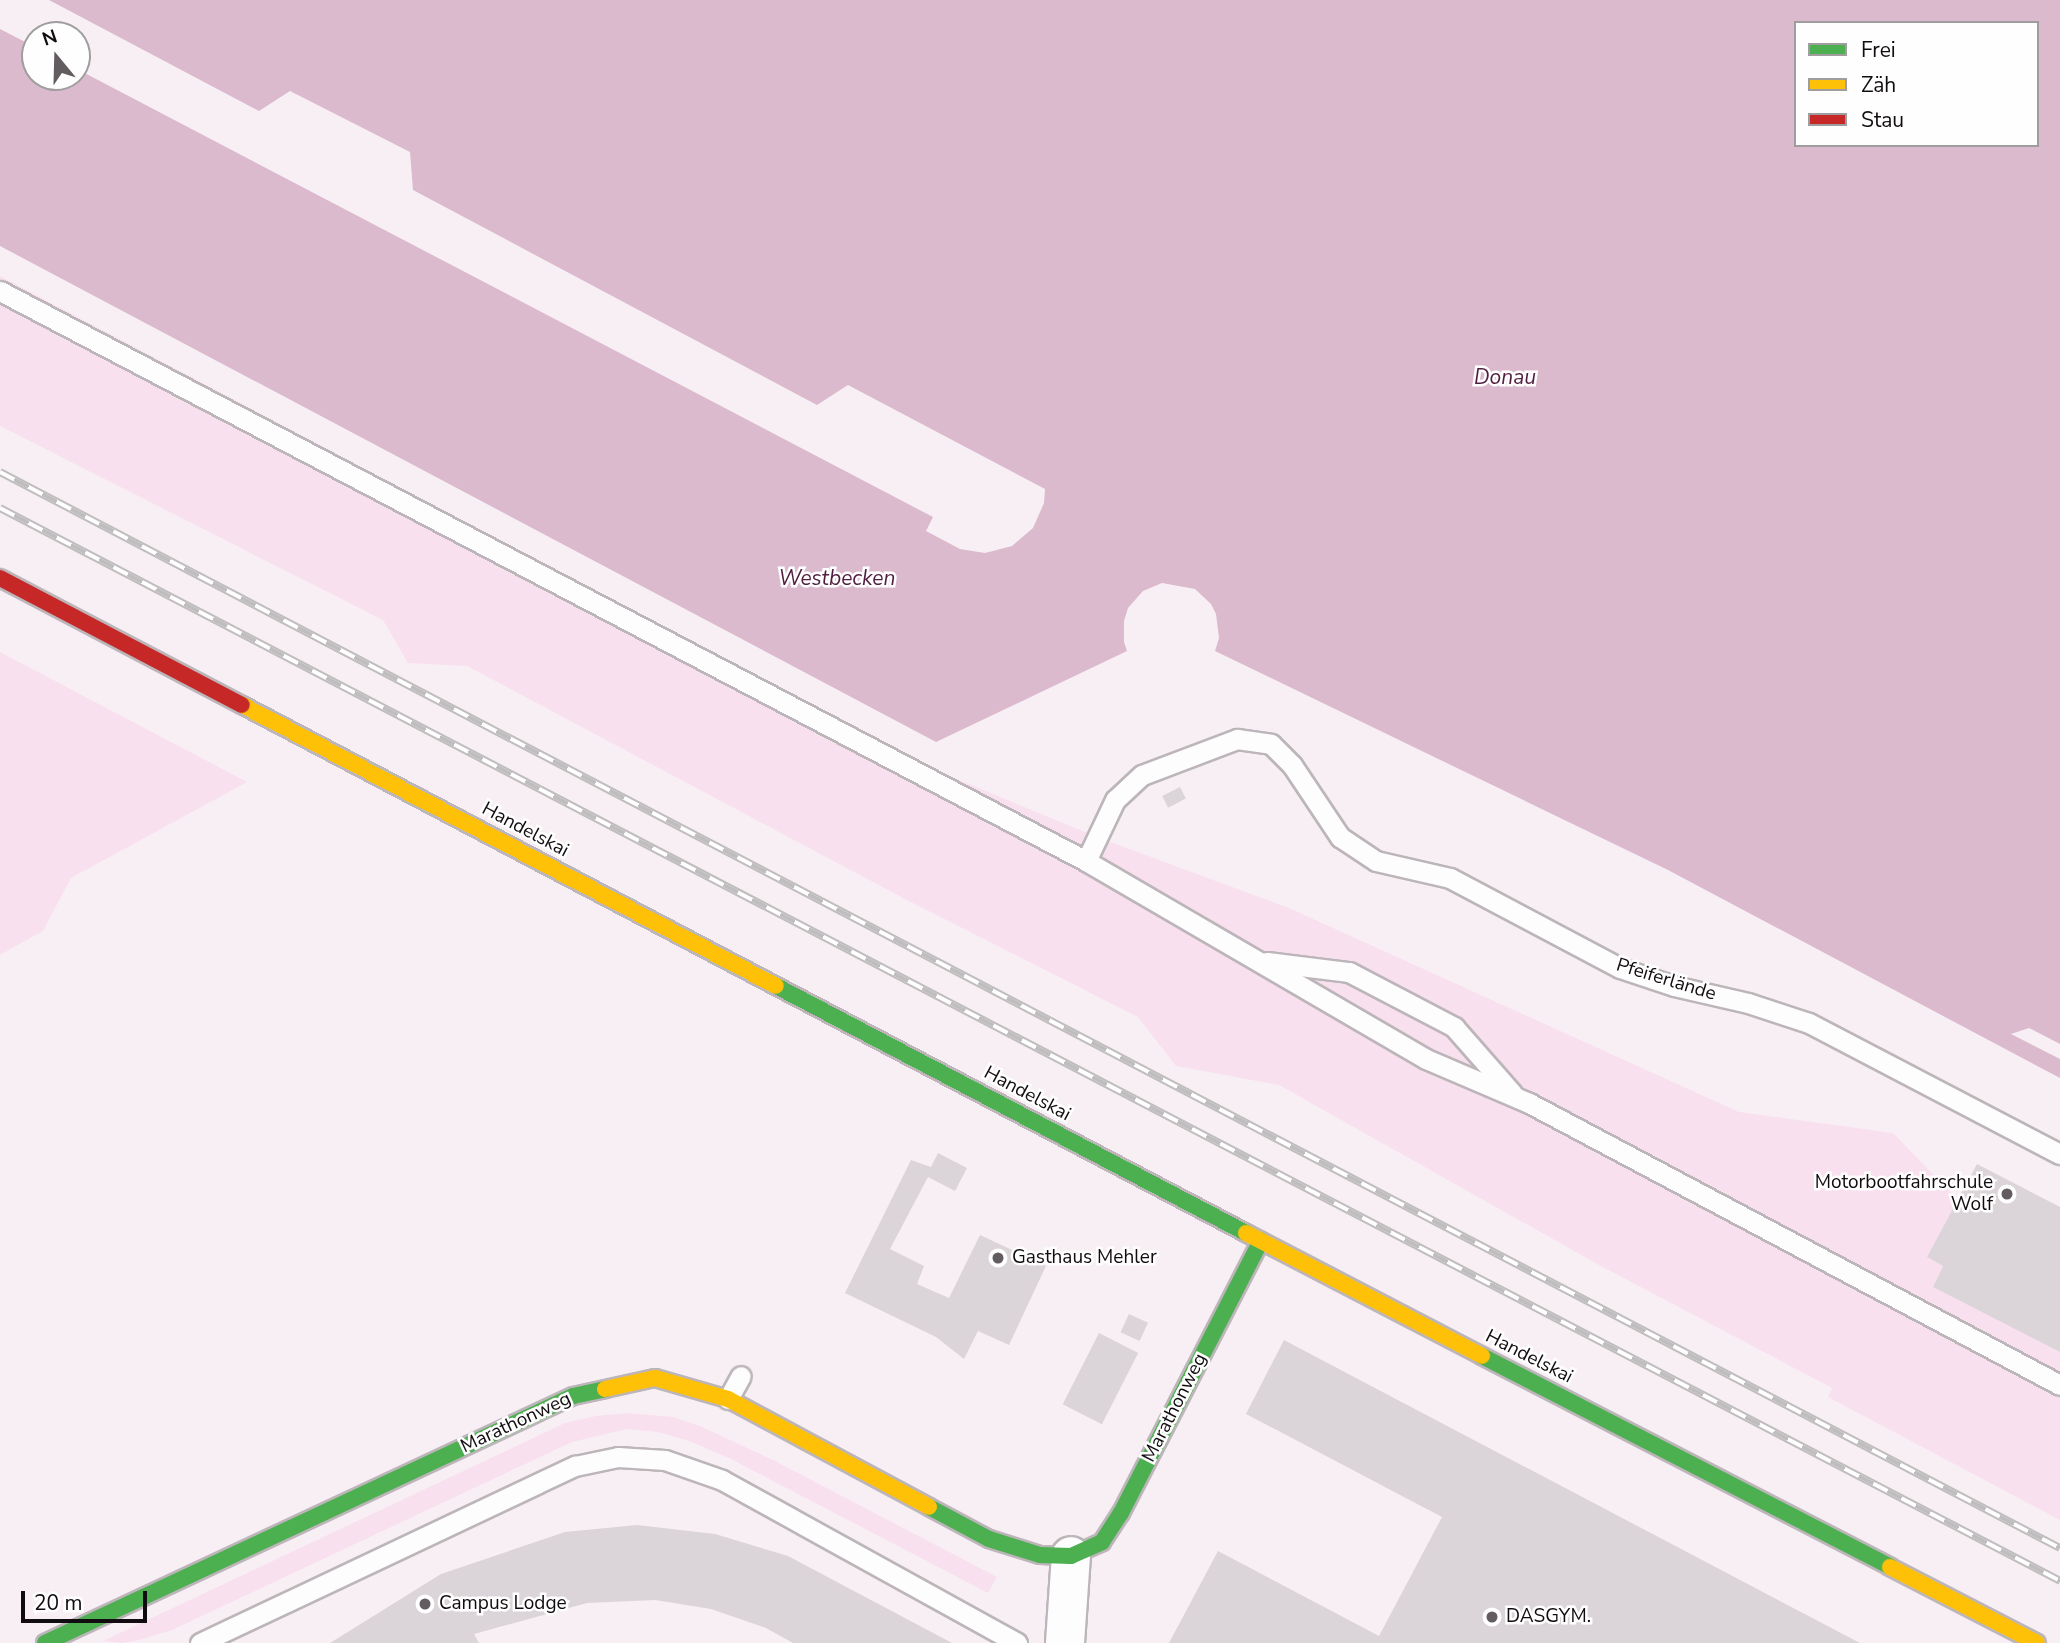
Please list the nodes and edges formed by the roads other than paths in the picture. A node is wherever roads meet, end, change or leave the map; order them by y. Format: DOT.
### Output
graph roads {
  1 [pos="0,291"];
  2 [pos="0,578"];
  3 [pos="1086,861"];
  4 [pos="1262,962"];
  5 [pos="1515,1096"];
  6 [pos="2060,1154"];
  7 [pos="1261,1241"];
  8 [pos="741,1376"];
  9 [pos="2060,1385"];
  10 [pos="728,1399"];
  11 [pos="1071,1556"];
  12 [pos="45,1643"];
  13 [pos="200,1643"];
  14 [pos="1017,1643"];
  15 [pos="1065,1643"];
  16 [pos="2037,1643"];
  1 -- 3 [label="lane"];
  2 -- 7 [label="main road, Handelskai"];
  3 -- 4 [label="lane"];
  3 -- 6 [label="lane, Pfeiferlände"];
  4 -- 5 [label="lane"];
  4 -- 5 [label="lane"];
  5 -- 9 [label="lane"];
  7 -- 11 [label="main road, Marathonweg"];
  7 -- 16 [label="main road, Handelskai"];
  8 -- 10 [label="lane"];
  10 -- 11 [label="main road, Marathonweg"];
  10 -- 12 [label="main road, Marathonweg"];
  11 -- 15 [label="street"];
  13 -- 14 [label="lane"];
}
